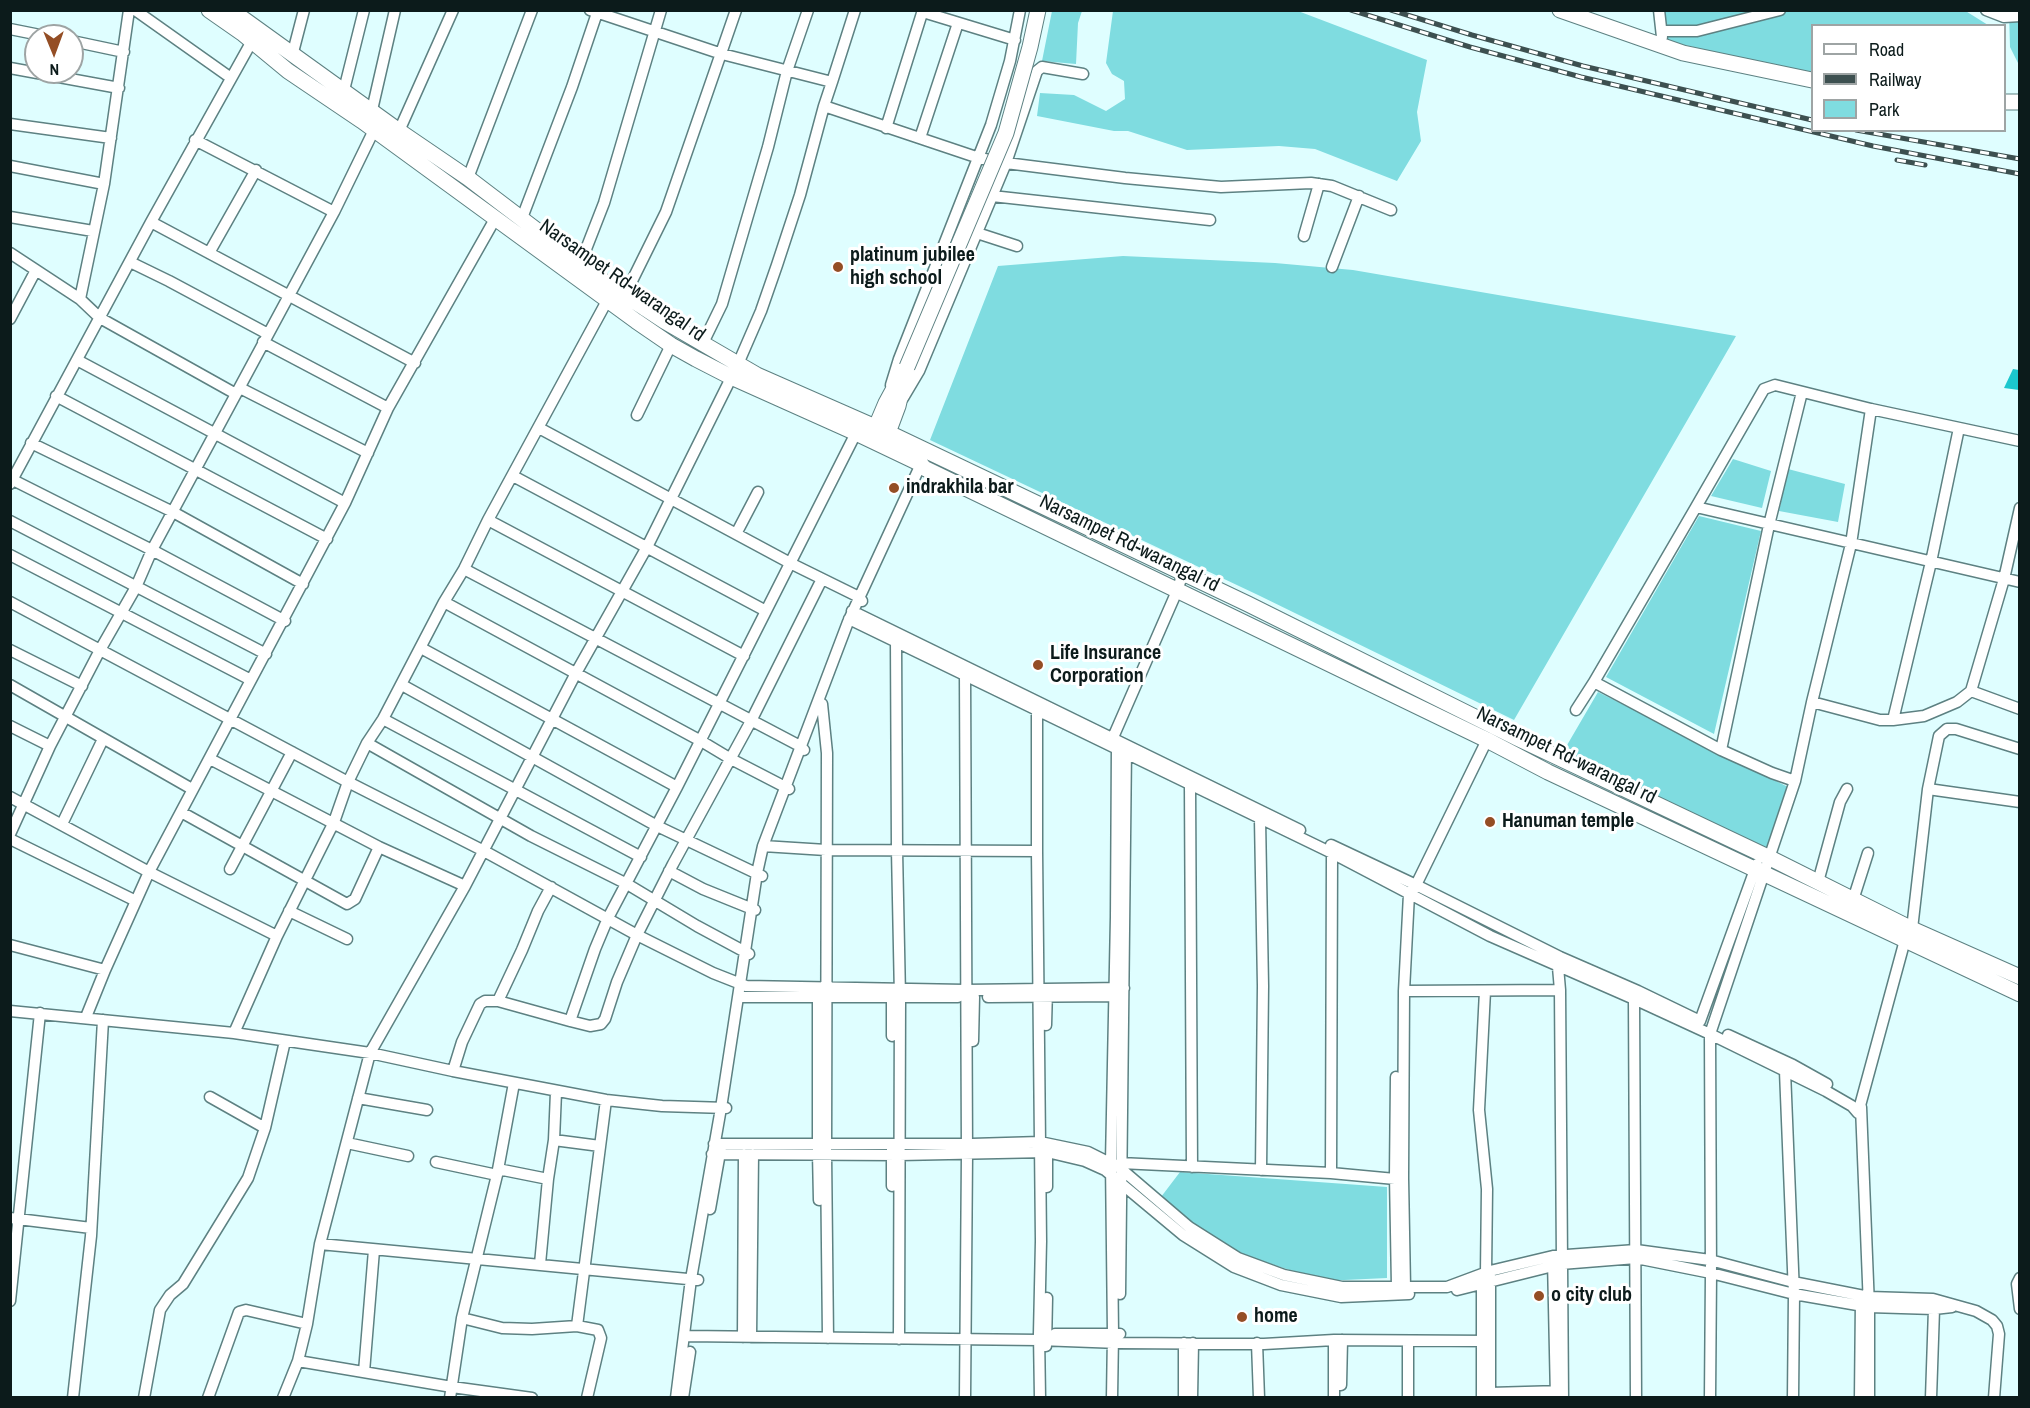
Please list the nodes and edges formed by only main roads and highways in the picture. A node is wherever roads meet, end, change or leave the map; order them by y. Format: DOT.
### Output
graph roads {
  1 [pos="209,10"];
  2 [pos="231,10"];
  3 [pos="1038,10"];
  4 [pos="1560,10"];
  5 [pos="247,26"];
  6 [pos="1811,80"];
  7 [pos="734,370"];
  8 [pos="875,436"];
  9 [pos="1909,934"];
  10 [pos="2019,977"];
  11 [pos="2019,994"];
  1 -- 5 [label="main road, Narsampet Rd-warangal rd"];
  2 -- 5 [label="main road, Narsampet Rd-warangal rd"];
  3 -- 8 [label="main road, bridge"];
  4 -- 6 [label="main road"];
  5 -- 7 [label="main road, Narsampet Rd-warangal rd"];
  5 -- 7 [label="main road, Narsampet Rd-warangal rd"];
  7 -- 8 [label="main road, Narsampet Rd-warangal rd"];
  8 -- 9 [label="main road, Narsampet Rd-warangal rd"];
  8 -- 9 [label="main road, Narsampet Rd-warangal rd"];
  9 -- 10 [label="main road, Narsampet Rd-warangal rd"];
  9 -- 11 [label="main road, Narsampet Rd-warangal rd"];
}
